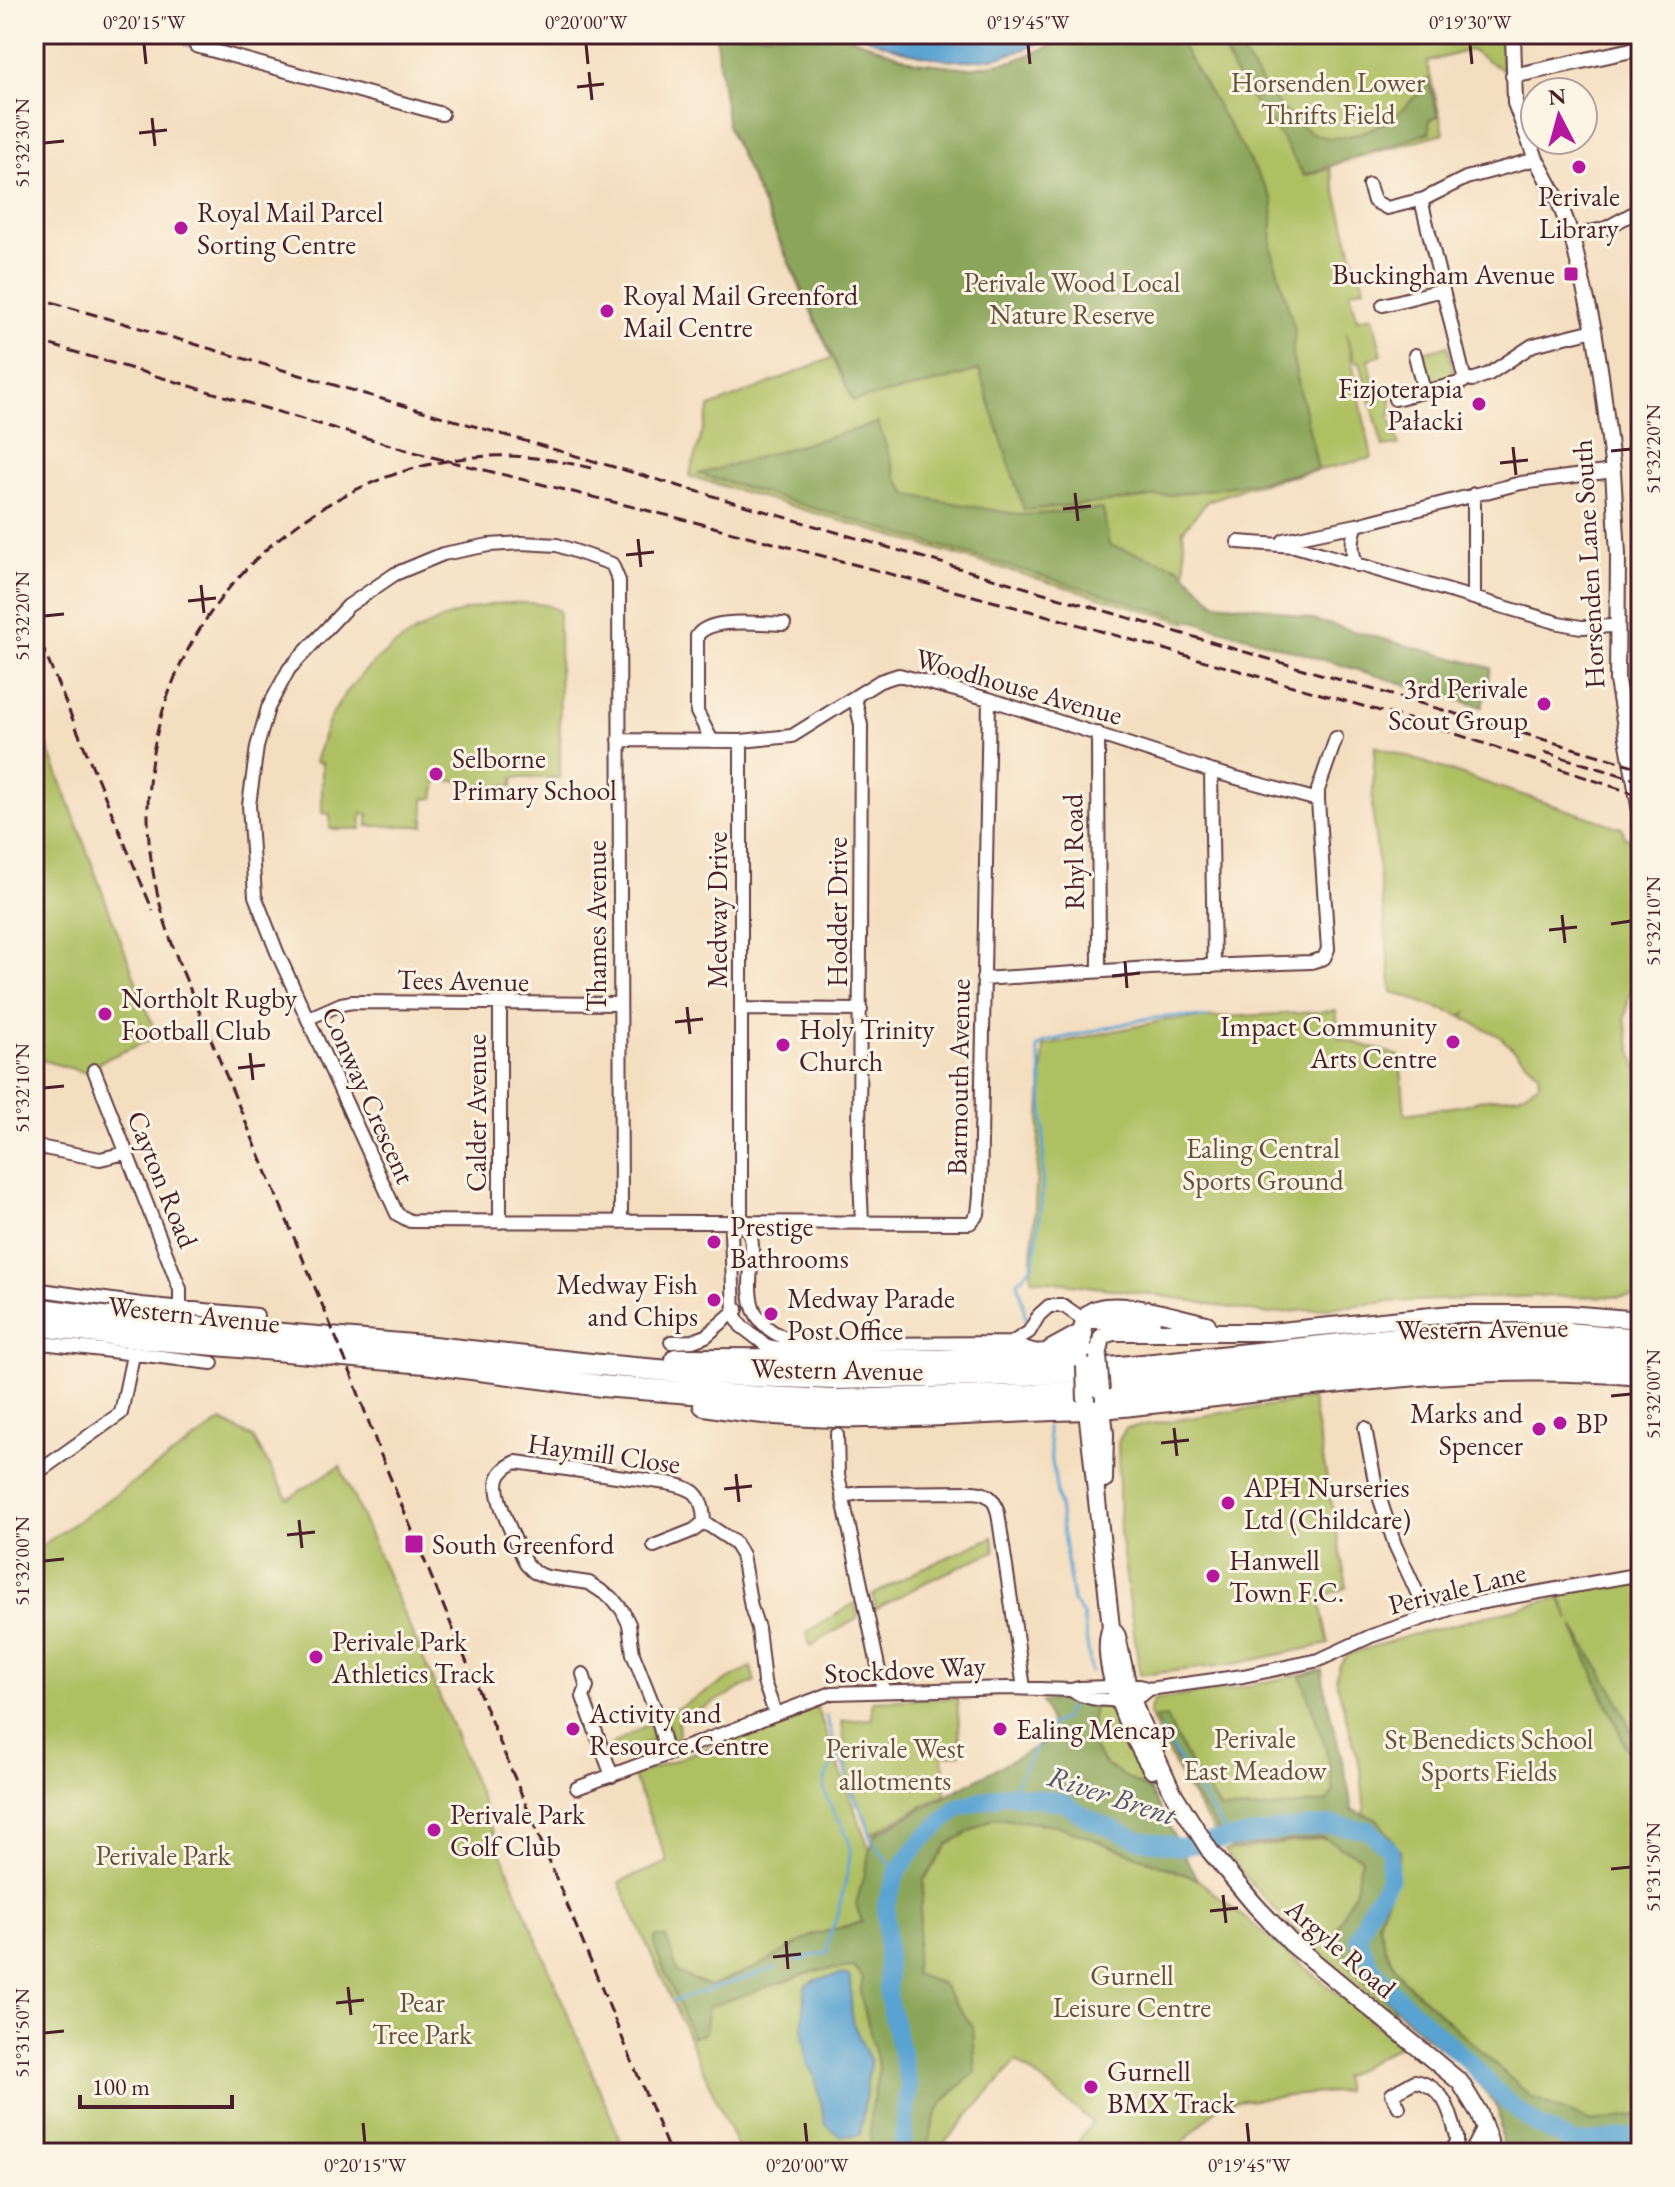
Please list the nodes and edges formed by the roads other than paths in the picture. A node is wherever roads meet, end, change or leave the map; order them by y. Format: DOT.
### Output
graph roads {
  1 [pos="1513,34"];
  2 [pos="196,46"];
  3 [pos="1641,48"];
  4 [pos="1513,76"];
  5 [pos="442,114"];
  6 [pos="1536,159"];
  7 [pos="1369,185"];
  8 [pos="1424,199"];
  9 [pos="1641,209"];
  10 [pos="1572,237"];
  11 [pos="1442,290"];
  12 [pos="1383,305"];
  13 [pos="1594,330"];
  14 [pos="1415,355"];
  15 [pos="1466,379"];
  16 [pos="1424,392"];
  17 [pos="1395,399"];
  18 [pos="1613,471"];
  19 [pos="1474,494"];
  20 [pos="1357,525"];
  21 [pos="1357,565"];
  22 [pos="619,581"];
  23 [pos="1474,598"];
  24 [pos="784,624"];
  25 [pos="1617,626"];
  26 [pos="855,698"];
  27 [pos="989,699"];
  28 [pos="1098,733"];
  29 [pos="1336,738"];
  30 [pos="619,740"];
  31 [pos="712,741"];
  32 [pos="741,741"];
  33 [pos="1211,771"];
  34 [pos="1318,800"];
  35 [pos="1641,817"];
  36 [pos="1214,966"];
  37 [pos="1099,971"];
  38 [pos="983,979"];
  39 [pos="620,1004"];
  40 [pos="500,1005"];
  41 [pos="741,1009"];
  42 [pos="861,1010"];
  43 [pos="309,1018"];
  44 [pos="94,1070"];
  45 [pos="34,1146"];
  46 [pos="126,1153"];
  47 [pos="500,1222"];
  48 [pos="621,1222"];
  49 [pos="741,1223"];
  50 [pos="862,1223"];
  51 [pos="34,1289"];
  52 [pos="180,1307"];
  53 [pos="752,1307"];
  54 [pos="34,1308"];
  55 [pos="733,1310"];
  56 [pos="257,1315"];
  57 [pos="1641,1320"];
  58 [pos="34,1325"];
  59 [pos="1201,1332"];
  60 [pos="1244,1332"];
  61 [pos="1641,1339"];
  62 [pos="34,1342"];
  63 [pos="671,1342"];
  64 [pos="1011,1343"];
  65 [pos="1088,1345"];
  66 [pos="811,1346"];
  67 [pos="1047,1353"];
  68 [pos="133,1355"];
  69 [pos="1641,1359"];
  70 [pos="212,1363"];
  71 [pos="1641,1375"];
  72 [pos="601,1376"];
  73 [pos="1094,1405"];
  74 [pos="1365,1428"];
  75 [pos="837,1435"];
  76 [pos="34,1475"];
  77 [pos="842,1496"];
  78 [pos="704,1522"];
  79 [pos="654,1546"];
  80 [pos="1641,1574"];
  81 [pos="1428,1616"];
  82 [pos="583,1674"];
  83 [pos="1024,1688"];
  84 [pos="883,1690"];
  85 [pos="1123,1693"];
  86 [pos="775,1713"];
  87 [pos="667,1755"];
  88 [pos="612,1776"];
  89 [pos="577,1788"];
  90 [pos="1399,2107"];
  91 [pos="1484,2132"];
  92 [pos="1450,2153"];
  93 [pos="1473,2153"];
  94 [pos="1490,2153"];
  1 -- 4 [label="street, Horsenden Lane South"];
  2 -- 5 [label="street"];
  3 -- 4 [label="street"];
  4 -- 6 [label="street, Horsenden Lane South"];
  6 -- 8 [label="street"];
  6 -- 10 [label="street, Horsenden Lane South"];
  7 -- 8 [label="street"];
  8 -- 11 [label="street"];
  9 -- 10 [label="street"];
  10 -- 13 [label="street, Horsenden Lane South"];
  11 -- 12 [label="street"];
  11 -- 15 [label="street"];
  13 -- 15 [label="street"];
  13 -- 18 [label="street, Horsenden Lane South"];
  14 -- 16 [label="street"];
  15 -- 16 [label="street"];
  16 -- 17 [label="street"];
  18 -- 19 [label="street"];
  18 -- 25 [label="street, Horsenden Lane South"];
  19 -- 20 [label="street"];
  19 -- 23 [label="street"];
  20 -- 21 [label="street"];
  20 -- 21 [label="street"];
  21 -- 23 [label="street"];
  22 -- 30 [label="street, Thames Avenue"];
  22 -- 43 [label="street, Conway Crescent"];
  23 -- 25 [label="street"];
  24 -- 31 [label="street"];
  25 -- 35 [label="street, Horsenden Lane South"];
  26 -- 27 [label="street, Woodhouse Avenue"];
  26 -- 32 [label="street, Woodhouse Avenue"];
  26 -- 42 [label="street, Hodder Drive"];
  27 -- 28 [label="street, Woodhouse Avenue"];
  27 -- 38 [label="street, Barmouth Avenue"];
  28 -- 33 [label="street, Woodhouse Avenue"];
  28 -- 37 [label="street, Rhyl Road"];
  29 -- 34 [label="street"];
  30 -- 31 [label="street, Woodhouse Avenue"];
  30 -- 39 [label="street, Thames Avenue"];
  31 -- 32 [label="street, Woodhouse Avenue"];
  32 -- 41 [label="street, Medway Drive"];
  33 -- 34 [label="street, Woodhouse Avenue"];
  33 -- 36 [label="street"];
  34 -- 36 [label="street"];
  36 -- 37 [label="street"];
  37 -- 38 [label="street"];
  38 -- 50 [label="street, Barmouth Avenue"];
  39 -- 40 [label="street, Tees Avenue"];
  39 -- 48 [label="street, Thames Avenue"];
  40 -- 43 [label="street, Tees Avenue"];
  40 -- 47 [label="street, Calder Avenue"];
  41 -- 42 [label="street"];
  41 -- 49 [label="street, Medway Drive"];
  42 -- 50 [label="street, Hodder Drive"];
  43 -- 47 [label="street, Conway Crescent"];
  44 -- 46 [label="street, Cayton Road"];
  45 -- 46 [label="street"];
  46 -- 52 [label="street, Cayton Road"];
  47 -- 48 [label="street, Conway Crescent"];
  48 -- 49 [label="street, Conway Crescent"];
  49 -- 50 [label="street, Barmouth Avenue"];
  49 -- 53 [label="street"];
  49 -- 55 [label="street"];
  51 -- 52 [label="street"];
  52 -- 56 [label="street"];
  53 -- 55 [label="street"];
  53 -- 66 [label="street"];
  54 -- 72 [label="highway, Western Avenue"];
  55 -- 63 [label="street"];
  55 -- 66 [label="street"];
  57 -- 60 [label="main road"];
  58 -- 72 [label="highway, Western Avenue"];
  59 -- 60 [label="main road"];
  59 -- 65 [label="main road"];
  59 -- 65 [label="main road"];
  60 -- 65 [label="main road"];
  61 -- 72 [label="highway, Western Avenue"];
  62 -- 68 [label="street"];
  64 -- 65 [label="street"];
  64 -- 66 [label="street"];
  64 -- 67 [label="street"];
  65 -- 67 [label="highway"];
  65 -- 73 [label="main road, Argyle Road, bridge"];
  67 -- 72 [label="highway"];
  68 -- 70 [label="street"];
  68 -- 76 [label="street"];
  69 -- 72 [label="highway, Western Avenue"];
  71 -- 73 [label="highway"];
  72 -- 73 [label="highway"];
  73 -- 85 [label="main road, Argyle Road"];
  74 -- 81 [label="street"];
  75 -- 77 [label="street"];
  77 -- 83 [label="street"];
  77 -- 84 [label="street"];
  78 -- 79 [label="street"];
  78 -- 86 [label="street, Haymill Close"];
  78 -- 87 [label="street, Haymill Close"];
  80 -- 81 [label="street, Perivale Lane"];
  81 -- 85 [label="street, Perivale Lane"];
  82 -- 88 [label="street"];
  83 -- 84 [label="street, Stockdove Way"];
  83 -- 85 [label="street, Stockdove Way"];
  84 -- 86 [label="street, Stockdove Way"];
  85 -- 91 [label="main road, Argyle Road"];
  86 -- 87 [label="street, Stockdove Way"];
  87 -- 88 [label="street, Stockdove Way"];
  88 -- 89 [label="street, Stockdove Way"];
  90 -- 92 [label="street"];
  91 -- 93 [label="main road"];
  91 -- 94 [label="main road, Argyle Road"];
}
